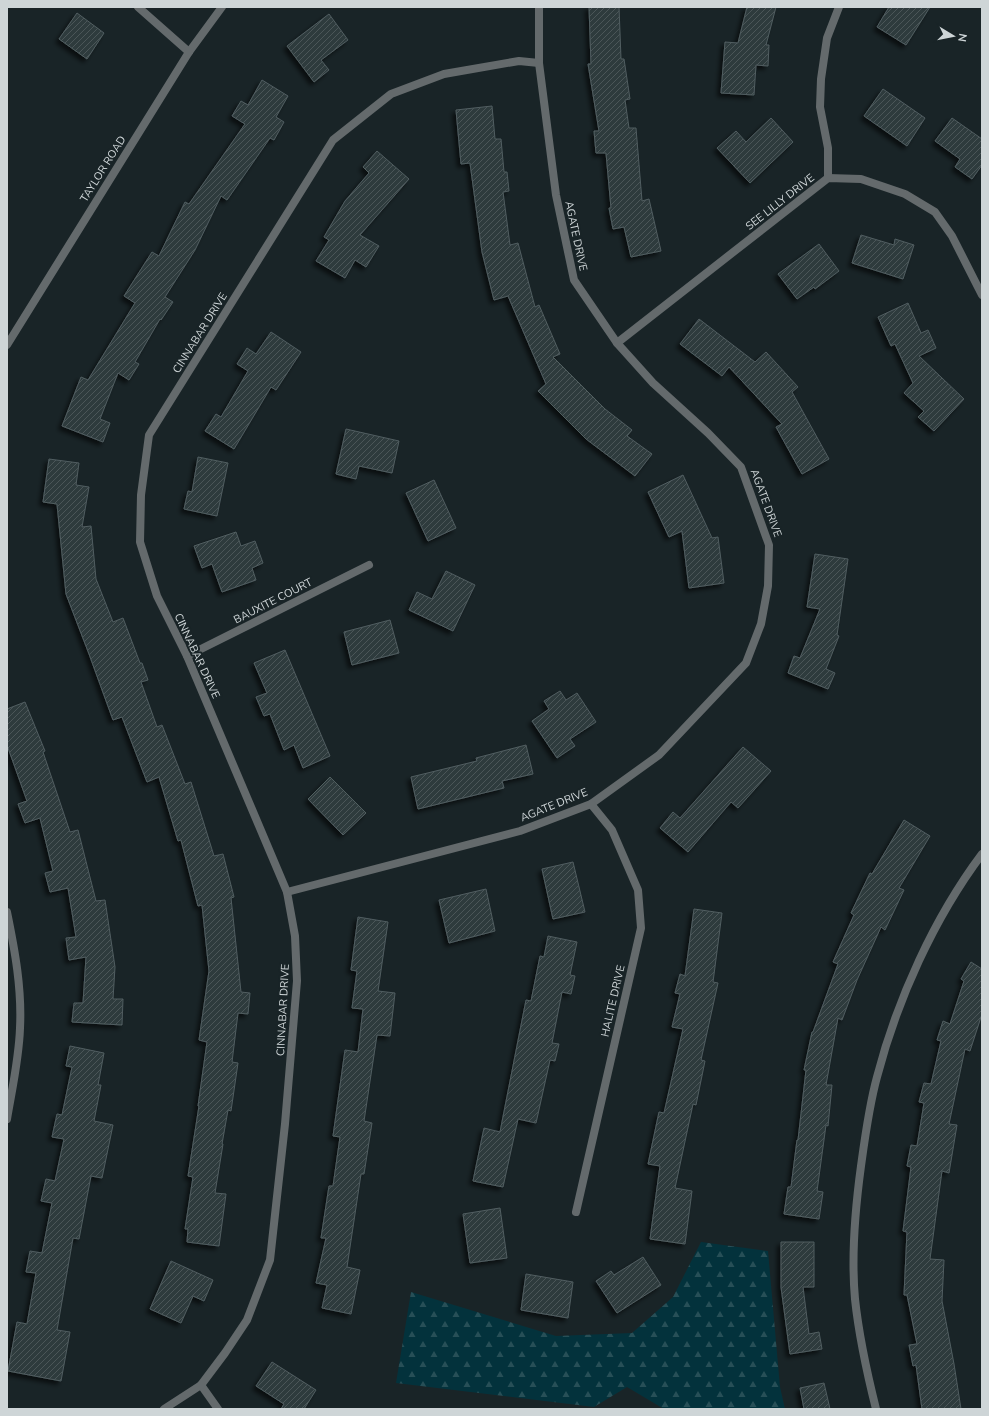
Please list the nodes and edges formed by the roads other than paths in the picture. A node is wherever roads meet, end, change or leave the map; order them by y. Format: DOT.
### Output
graph roads {
  1 [pos="138,7"];
  2 [pos="222,7"];
  3 [pos="539,7"];
  4 [pos="839,7"];
  5 [pos="189,52"];
  6 [pos="540,63"];
  7 [pos="828,178"];
  8 [pos="982,295"];
  9 [pos="617,343"];
  10 [pos="7,345"];
  11 [pos="369,565"];
  12 [pos="187,656"];
  13 [pos="591,804"];
  14 [pos="982,854"];
  15 [pos="287,892"];
  16 [pos="7,912"];
  17 [pos="7,1119"];
  18 [pos="576,1212"];
  19 [pos="201,1385"];
  20 [pos="164,1409"];
  21 [pos="218,1409"];
  22 [pos="876,1409"];
  1 -- 5 [label="street"];
  2 -- 5 [label="street, TAYLOR ROAD"];
  3 -- 6 [label="street, AGATE DRIVE"];
  4 -- 7 [label="street"];
  5 -- 10 [label="street, TAYLOR ROAD"];
  6 -- 9 [label="street, AGATE DRIVE"];
  6 -- 12 [label="street, CINNABAR DRIVE"];
  7 -- 8 [label="street, SEE LILLY DRIVE"];
  7 -- 9 [label="street, SEE LILLY DRIVE"];
  9 -- 13 [label="street, AGATE DRIVE"];
  11 -- 12 [label="street, BAUXITE COURT"];
  12 -- 15 [label="street, CINNABAR DRIVE"];
  13 -- 15 [label="street, AGATE DRIVE"];
  13 -- 18 [label="street, HALITE DRIVE"];
  14 -- 22 [label="street"];
  15 -- 19 [label="street, CINNABAR DRIVE"];
  16 -- 17 [label="street"];
  19 -- 20 [label="street, CINNABAR DRIVE"];
  19 -- 21 [label="street"];
}
